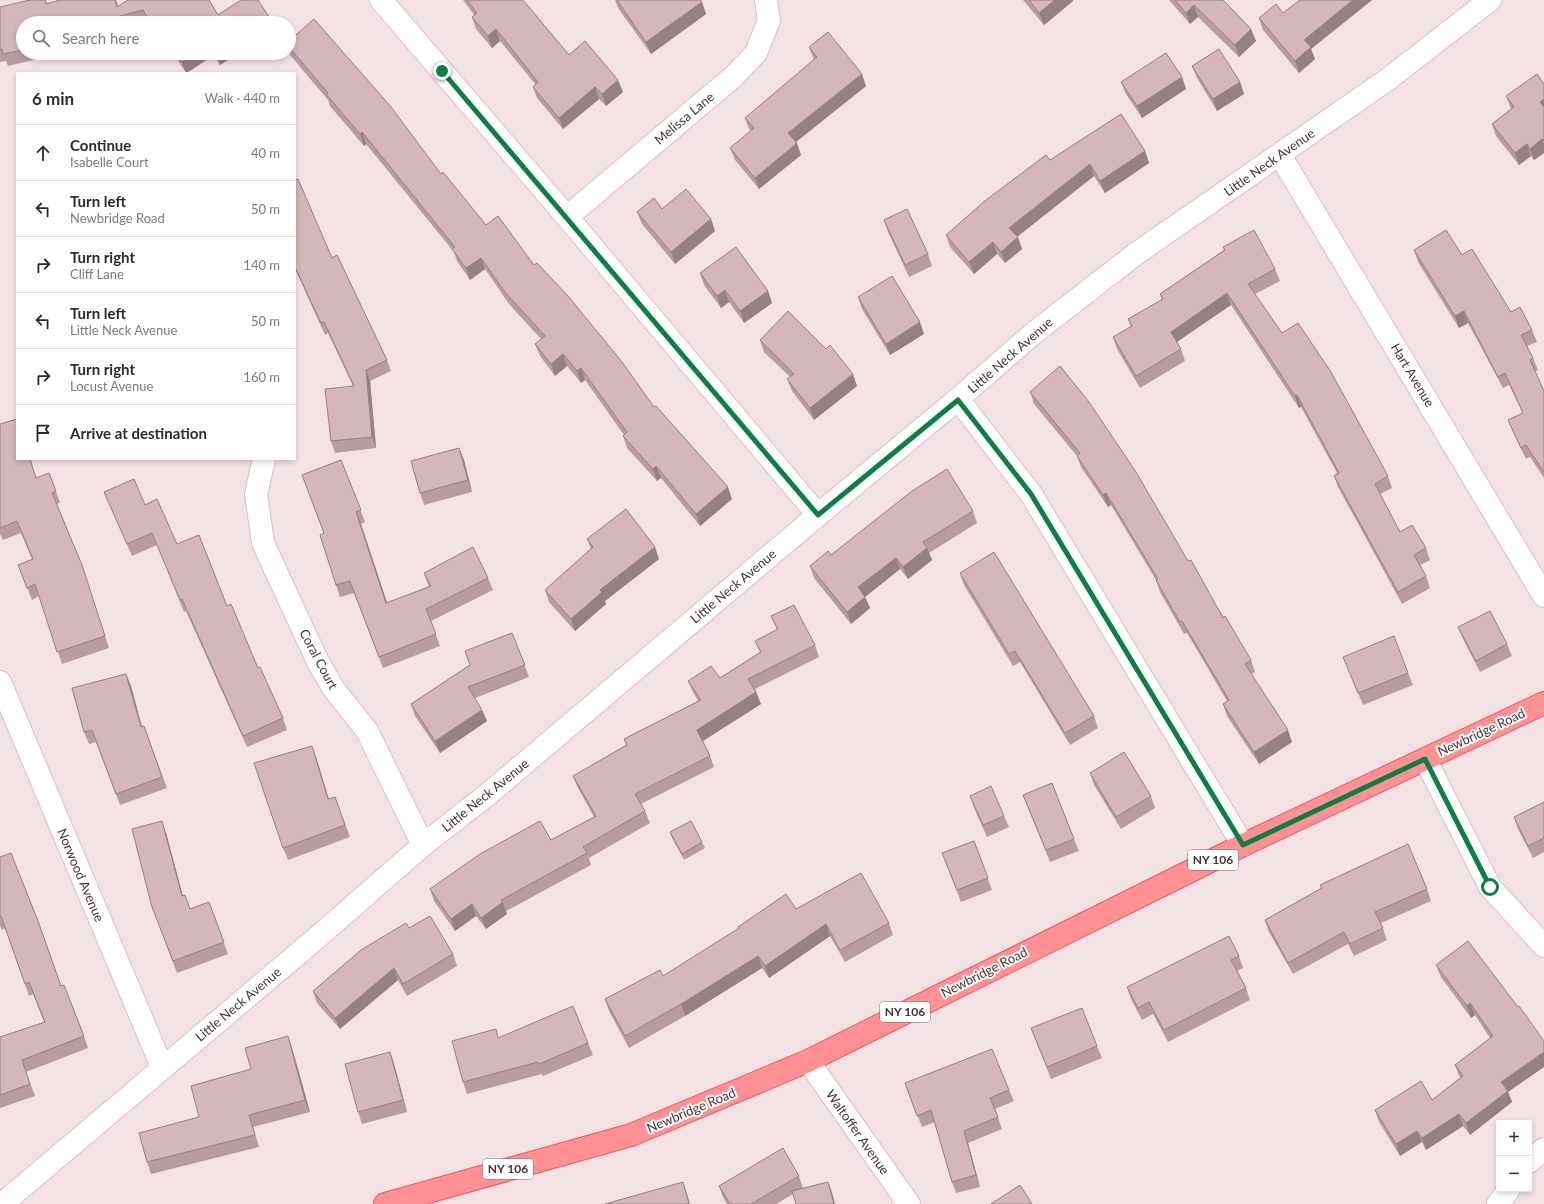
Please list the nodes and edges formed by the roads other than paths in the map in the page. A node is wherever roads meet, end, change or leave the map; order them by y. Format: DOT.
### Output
graph roads {
  1 [pos="381,0"];
  2 [pos="766,0"];
  3 [pos="1490,0"];
  4 [pos="1280,155"];
  5 [pos="567,217"];
  6 [pos="958,400"];
  7 [pos="264,460"];
  8 [pos="818,515"];
  9 [pos="1544,596"];
  10 [pos="0,682"];
  11 [pos="1544,703"];
  12 [pos="6,711"];
  13 [pos="1425,759"];
  14 [pos="423,845"];
  15 [pos="1243,845"];
  16 [pos="1544,946"];
  17 [pos="808,1061"];
  18 [pos="162,1067"];
  19 [pos="1544,1149"];
  20 [pos="1532,1159"];
  21 [pos="1507,1192"];
  22 [pos="2,1204"];
  23 [pos="385,1204"];
  24 [pos="909,1204"];
  25 [pos="1498,1204"];
  1 -- 5 [label="street"];
  2 -- 5 [label="street, Melissa Lane"];
  3 -- 4 [label="street, Little Neck Avenue"];
  4 -- 6 [label="street, Little Neck Avenue"];
  4 -- 9 [label="street, Hart Avenue"];
  5 -- 8 [label="street"];
  6 -- 8 [label="street, Little Neck Avenue"];
  6 -- 15 [label="street"];
  7 -- 14 [label="street, Coral Court"];
  8 -- 14 [label="street, Little Neck Avenue"];
  10 -- 12 [label="street, Norwood Avenue"];
  11 -- 13 [label="main road, Newbridge Road / NY 106"];
  12 -- 18 [label="street, Norwood Avenue"];
  13 -- 15 [label="main road, Newbridge Road / NY 106"];
  13 -- 16 [label="street"];
  14 -- 18 [label="street, Little Neck Avenue"];
  15 -- 17 [label="main road, Newbridge Road / NY 106"];
  17 -- 23 [label="main road, Newbridge Road / NY 106"];
  17 -- 24 [label="street, Waltoffer Avenue"];
  18 -- 22 [label="street, Little Neck Avenue"];
  19 -- 20 [label="street"];
  21 -- 25 [label="street"];
}
